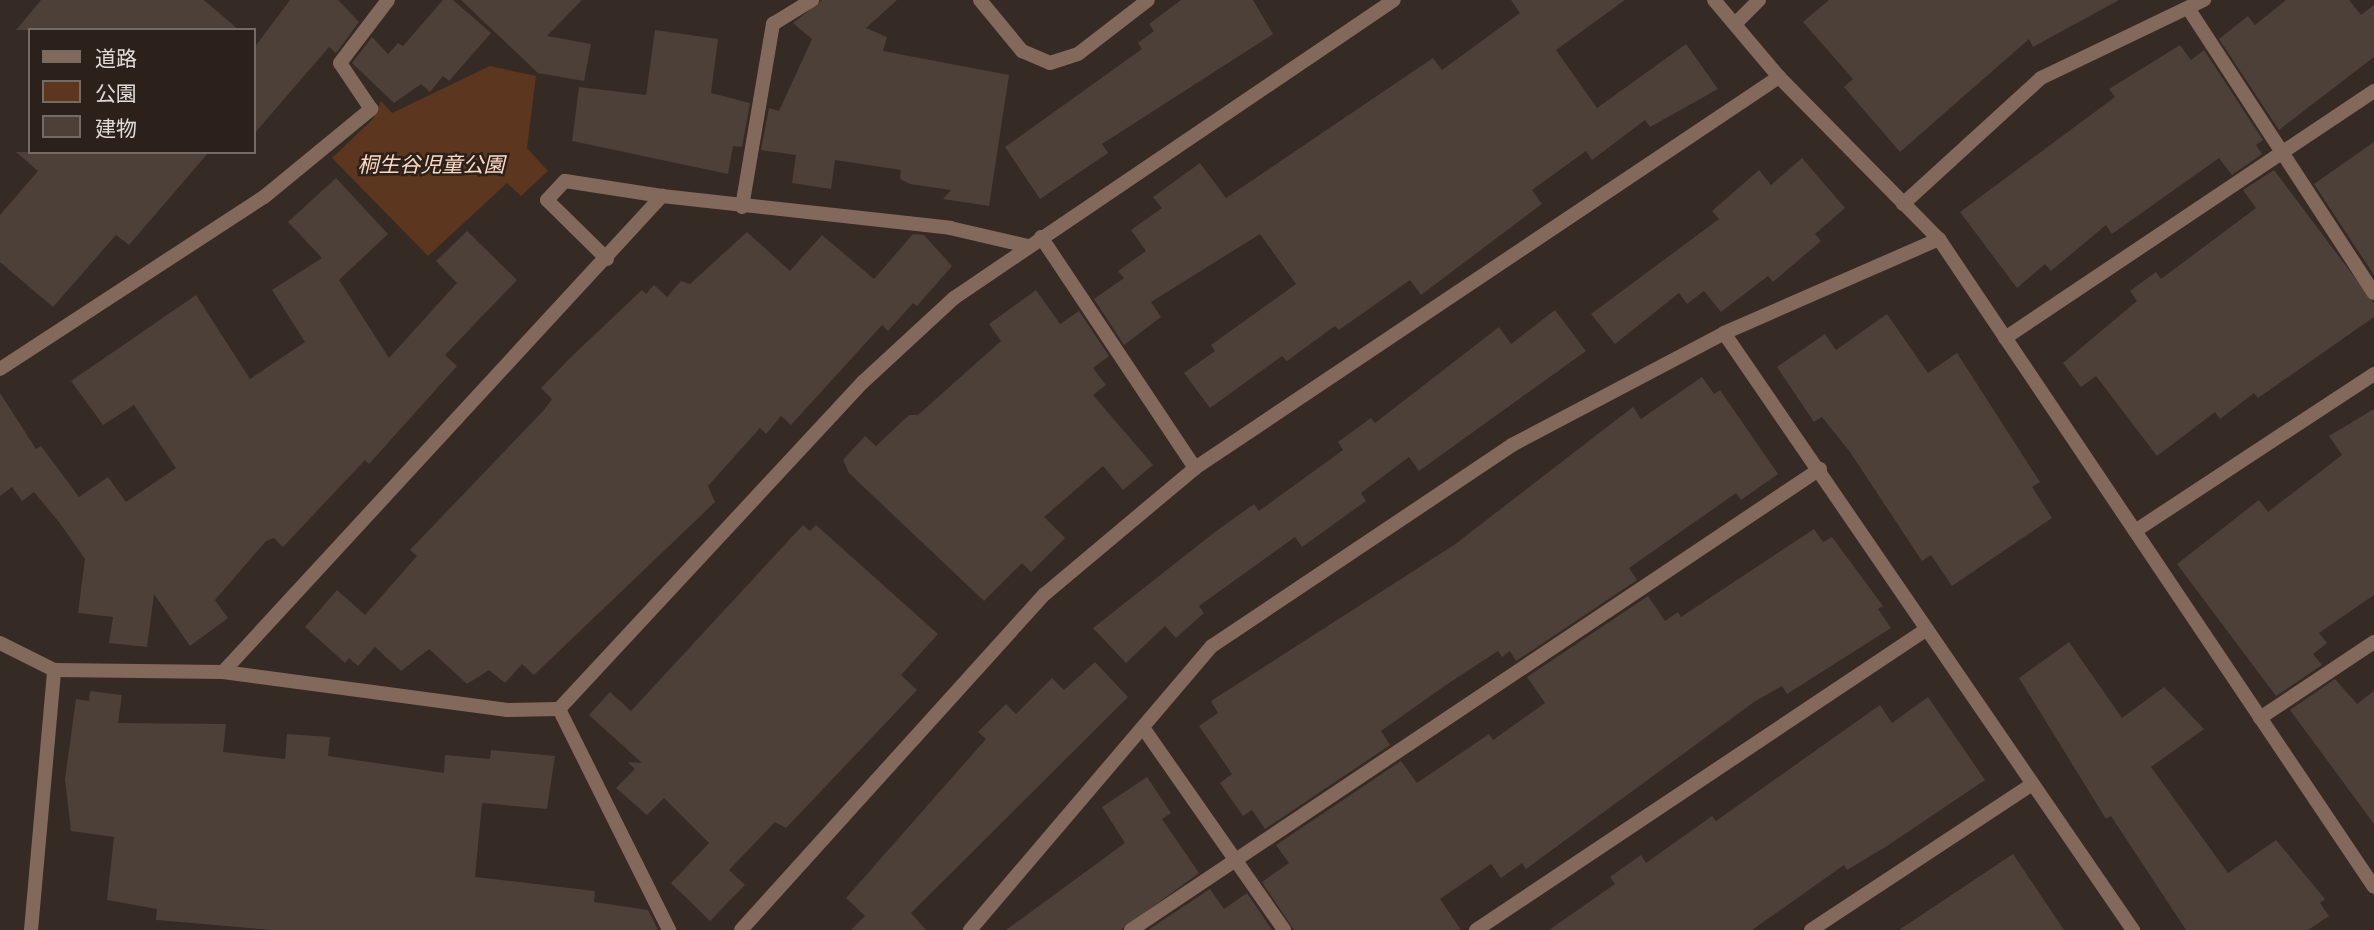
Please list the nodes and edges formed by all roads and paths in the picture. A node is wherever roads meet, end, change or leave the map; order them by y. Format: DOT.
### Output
graph roads {
  1 [pos="387,0"];
  2 [pos="812,0"];
  3 [pos="980,0"];
  4 [pos="1148,0"];
  5 [pos="1394,0"];
  6 [pos="1714,0"];
  7 [pos="1759,0"];
  8 [pos="2204,0"];
  9 [pos="2188,8"];
  10 [pos="1735,23"];
  11 [pos="1779,77"];
  12 [pos="2374,91"];
  13 [pos="2282,153"];
  14 [pos="662,196"];
  15 [pos="1903,204"];
  16 [pos="742,207"];
  17 [pos="1041,237"];
  18 [pos="1938,239"];
  19 [pos="1028,246"];
  20 [pos="607,259"];
  21 [pos="2374,293"];
  22 [pos="1724,333"];
  23 [pos="2005,338"];
  24 [pos="0,369"];
  25 [pos="2374,374"];
  26 [pos="1195,468"];
  27 [pos="1820,469"];
  28 [pos="2135,531"];
  29 [pos="1927,629"];
  30 [pos="2374,642"];
  31 [pos="0,643"];
  32 [pos="54,670"];
  33 [pos="223,672"];
  34 [pos="559,709"];
  35 [pos="2260,718"];
  36 [pos="1144,729"];
  37 [pos="2031,785"];
  38 [pos="1235,858"];
  39 [pos="2374,887"];
  40 [pos="31,930"];
  41 [pos="669,930"];
  42 [pos="741,930"];
  43 [pos="970,930"];
  44 [pos="1131,930"];
  45 [pos="1284,930"];
  46 [pos="1476,930"];
  47 [pos="1811,930"];
  48 [pos="2133,930"];
  1 -- 24 [label="street"];
  2 -- 16 [label="street"];
  3 -- 4 [label="street"];
  5 -- 17 [label="street"];
  6 -- 10 [label="street"];
  7 -- 10 [label="street"];
  8 -- 9 [label="street"];
  9 -- 13 [label="street"];
  9 -- 15 [label="street"];
  10 -- 11 [label="street"];
  11 -- 15 [label="street"];
  11 -- 26 [label="street"];
  12 -- 13 [label="street"];
  13 -- 21 [label="street"];
  13 -- 23 [label="street"];
  14 -- 16 [label="street"];
  14 -- 20 [label="street"];
  14 -- 20 [label="street"];
  15 -- 18 [label="street"];
  16 -- 19 [label="street"];
  17 -- 19 [label="street"];
  17 -- 26 [label="street"];
  18 -- 22 [label="street"];
  18 -- 23 [label="street"];
  19 -- 34 [label="street"];
  20 -- 33 [label="street"];
  22 -- 27 [label="street"];
  22 -- 36 [label="street"];
  23 -- 28 [label="street"];
  25 -- 28 [label="street"];
  26 -- 42 [label="street"];
  27 -- 29 [label="street"];
  27 -- 38 [label="street"];
  28 -- 35 [label="street"];
  29 -- 37 [label="street"];
  29 -- 46 [label="street"];
  30 -- 35 [label="street"];
  31 -- 32 [label="street"];
  32 -- 33 [label="street"];
  32 -- 40 [label="street"];
  33 -- 34 [label="street"];
  34 -- 41 [label="street"];
  35 -- 39 [label="street"];
  36 -- 38 [label="street"];
  36 -- 43 [label="street"];
  37 -- 47 [label="street"];
  37 -- 48 [label="street"];
  38 -- 44 [label="street"];
  38 -- 45 [label="street"];
}
